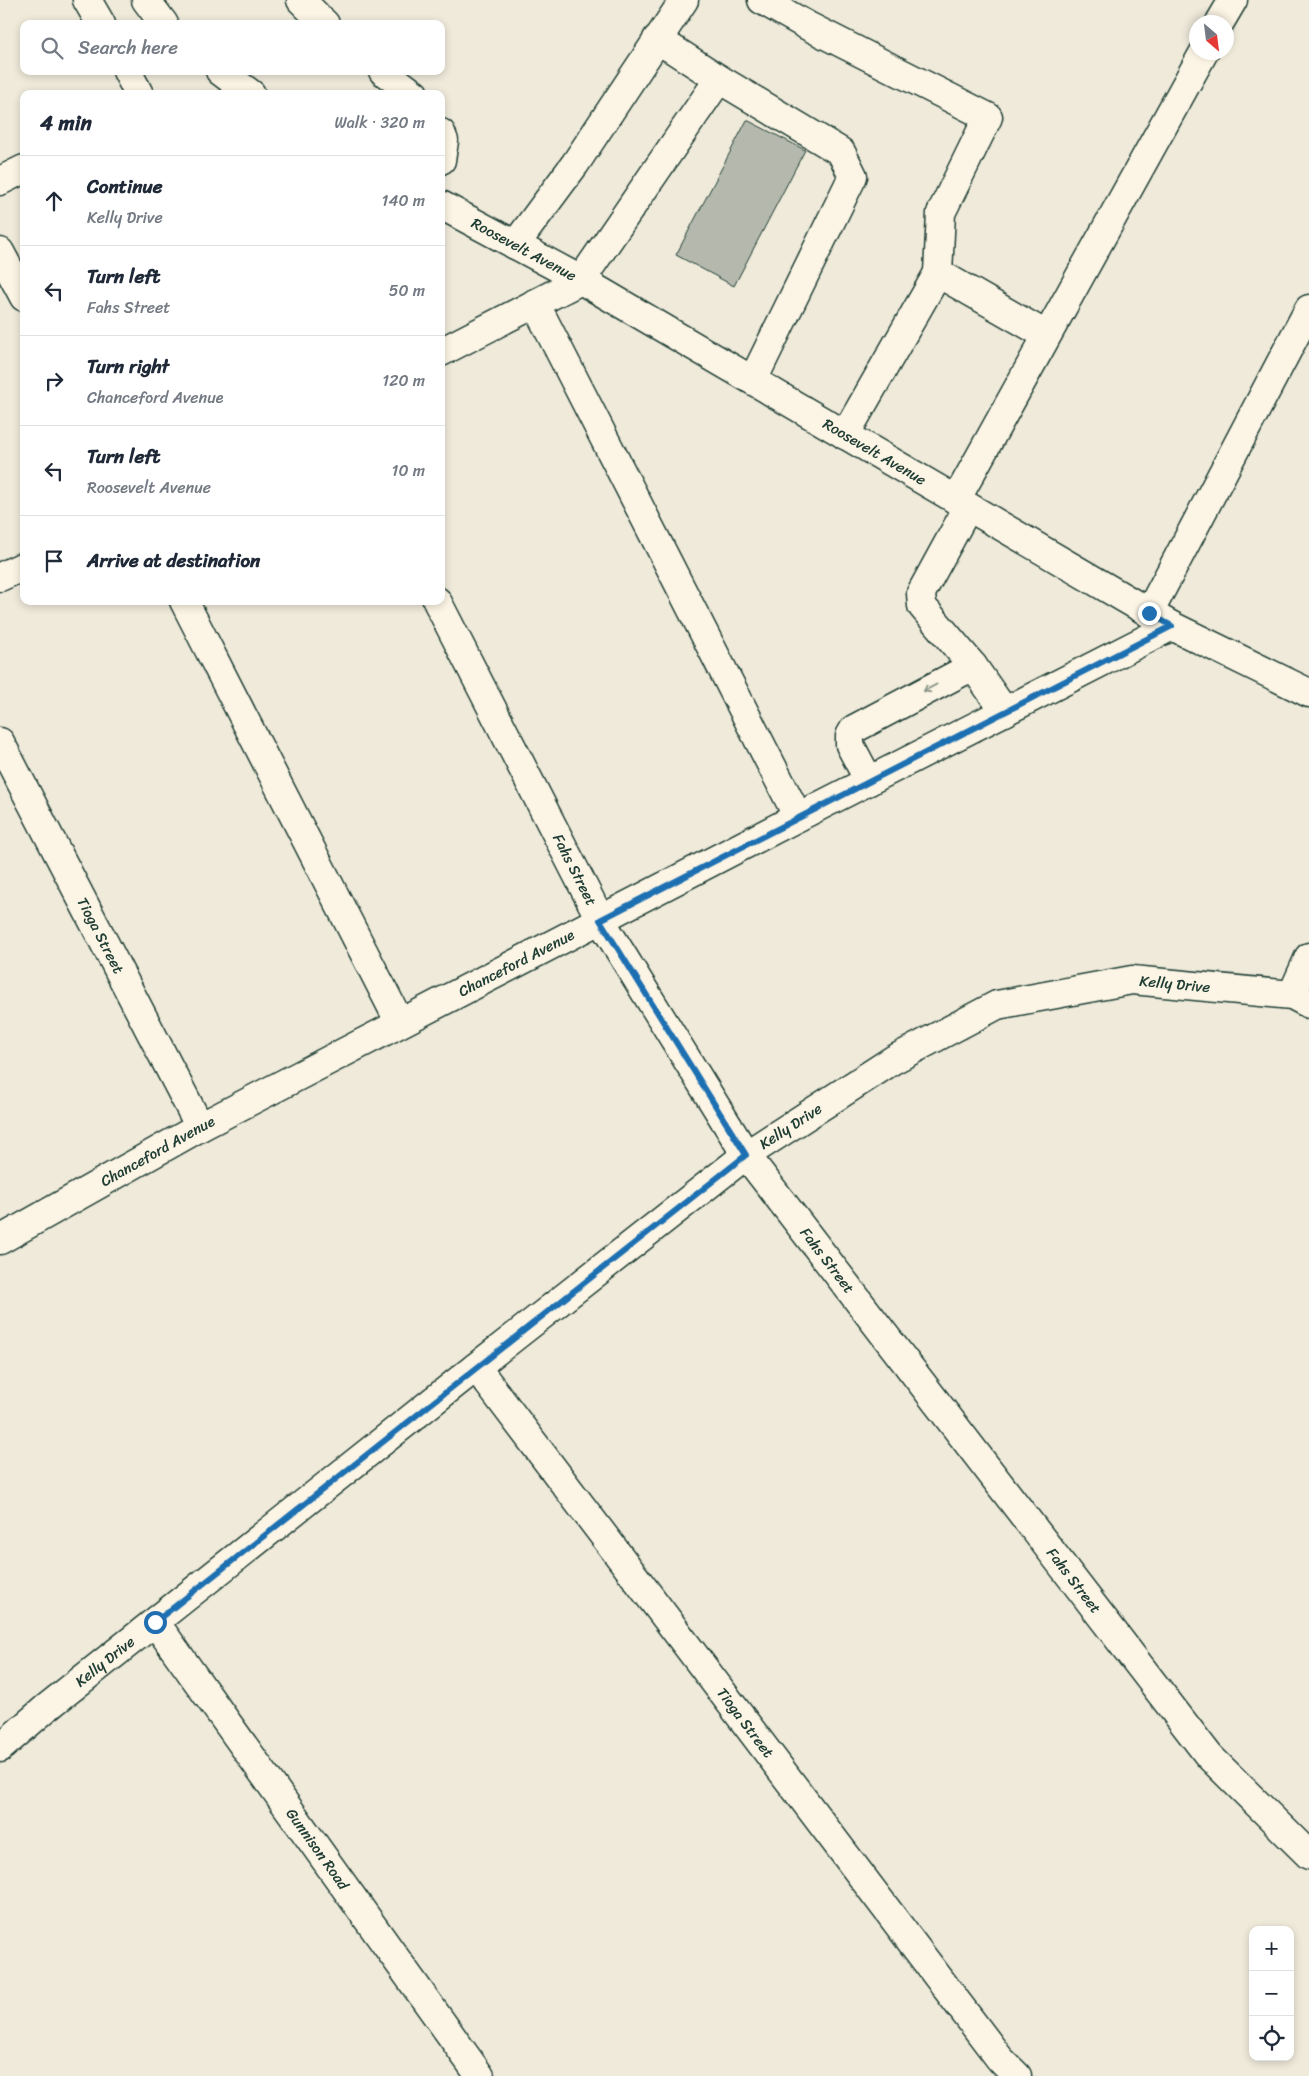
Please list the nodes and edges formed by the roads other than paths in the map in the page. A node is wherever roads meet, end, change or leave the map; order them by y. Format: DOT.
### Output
graph roads {
  1 [pos="87,0"];
  2 [pos="146,0"];
  3 [pos="301,0"];
  4 [pos="684,0"];
  5 [pos="762,0"];
  6 [pos="1233,0"];
  7 [pos="1224,15"];
  8 [pos="99,20"];
  9 [pos="161,20"];
  10 [pos="322,20"];
  11 [pos="657,39"];
  12 [pos="1200,60"];
  13 [pos="128,75"];
  14 [pos="225,75"];
  15 [pos="388,75"];
  16 [pos="719,79"];
  17 [pos="137,90"];
  18 [pos="246,90"];
  19 [pos="409,90"];
  20 [pos="20,171"];
  21 [pos="0,181"];
  22 [pos="445,207"];
  23 [pos="515,245"];
  24 [pos="0,252"];
  25 [pos="938,273"];
  26 [pos="581,280"];
  27 [pos="20,290"];
  28 [pos="535,303"];
  29 [pos="1309,309"];
  30 [pos="1046,335"];
  31 [pos="445,350"];
  32 [pos="753,380"];
  33 [pos="845,435"];
  34 [pos="962,503"];
  35 [pos="20,568"];
  36 [pos="0,577"];
  37 [pos="186,605"];
  38 [pos="439,605"];
  39 [pos="1149,613"];
  40 [pos="1172,626"];
  41 [pos="973,666"];
  42 [pos="1309,693"];
  43 [pos="1004,712"];
  44 [pos="0,742"];
  45 [pos="869,781"];
  46 [pos="798,817"];
  47 [pos="600,920"];
  48 [pos="1309,958"];
  49 [pos="1301,1000"];
  50 [pos="400,1023"];
  51 [pos="200,1126"];
  52 [pos="746,1155"];
  53 [pos="1,1238"];
  54 [pos="476,1367"];
  55 [pos="155,1622"];
  56 [pos="0,1748"];
  57 [pos="1309,1855"];
  58 [pos="480,2076"];
  59 [pos="1017,2076"];
  1 -- 8 [label="street"];
  2 -- 9 [label="street"];
  3 -- 10 [label="street"];
  4 -- 11 [label="street"];
  5 -- 25 [label="street"];
  6 -- 7 [label="street"];
  11 -- 16 [label="street"];
  11 -- 23 [label="street"];
  12 -- 30 [label="street"];
  13 -- 17 [label="street"];
  14 -- 18 [label="street"];
  15 -- 19 [label="street"];
  16 -- 26 [label="street"];
  16 -- 32 [label="street"];
  20 -- 21 [label="street"];
  22 -- 23 [label="street, Roosevelt Avenue"];
  23 -- 26 [label="street, Roosevelt Avenue"];
  24 -- 27 [label="street"];
  25 -- 30 [label="street"];
  25 -- 33 [label="street"];
  26 -- 28 [label="street"];
  26 -- 32 [label="street, Roosevelt Avenue"];
  28 -- 31 [label="street"];
  28 -- 46 [label="street"];
  29 -- 39 [label="street"];
  30 -- 34 [label="street"];
  32 -- 33 [label="street, Roosevelt Avenue"];
  33 -- 34 [label="street, Roosevelt Avenue"];
  34 -- 39 [label="street, Roosevelt Avenue"];
  34 -- 41 [label="street"];
  35 -- 36 [label="street"];
  37 -- 50 [label="street"];
  38 -- 47 [label="street, Fahs Street"];
  39 -- 40 [label="street, Roosevelt Avenue"];
  40 -- 42 [label="street, Roosevelt Avenue"];
  40 -- 43 [label="street, Chanceford Avenue"];
  41 -- 43 [label="street"];
  41 -- 45 [label="street, one-way"];
  43 -- 45 [label="street, Chanceford Avenue"];
  44 -- 51 [label="street, Tioga Street"];
  45 -- 46 [label="street, Chanceford Avenue"];
  46 -- 47 [label="street, Chanceford Avenue"];
  47 -- 50 [label="street, Chanceford Avenue"];
  47 -- 52 [label="street, Fahs Street"];
  48 -- 49 [label="street"];
  49 -- 52 [label="street, Kelly Drive"];
  50 -- 51 [label="street, Chanceford Avenue"];
  51 -- 53 [label="street, Chanceford Avenue"];
  52 -- 54 [label="street, Kelly Drive"];
  52 -- 57 [label="street, Fahs Street"];
  54 -- 55 [label="street, Kelly Drive"];
  54 -- 59 [label="street, Tioga Street"];
  55 -- 56 [label="street, Kelly Drive"];
  55 -- 58 [label="street, Gunnison Road"];
}
